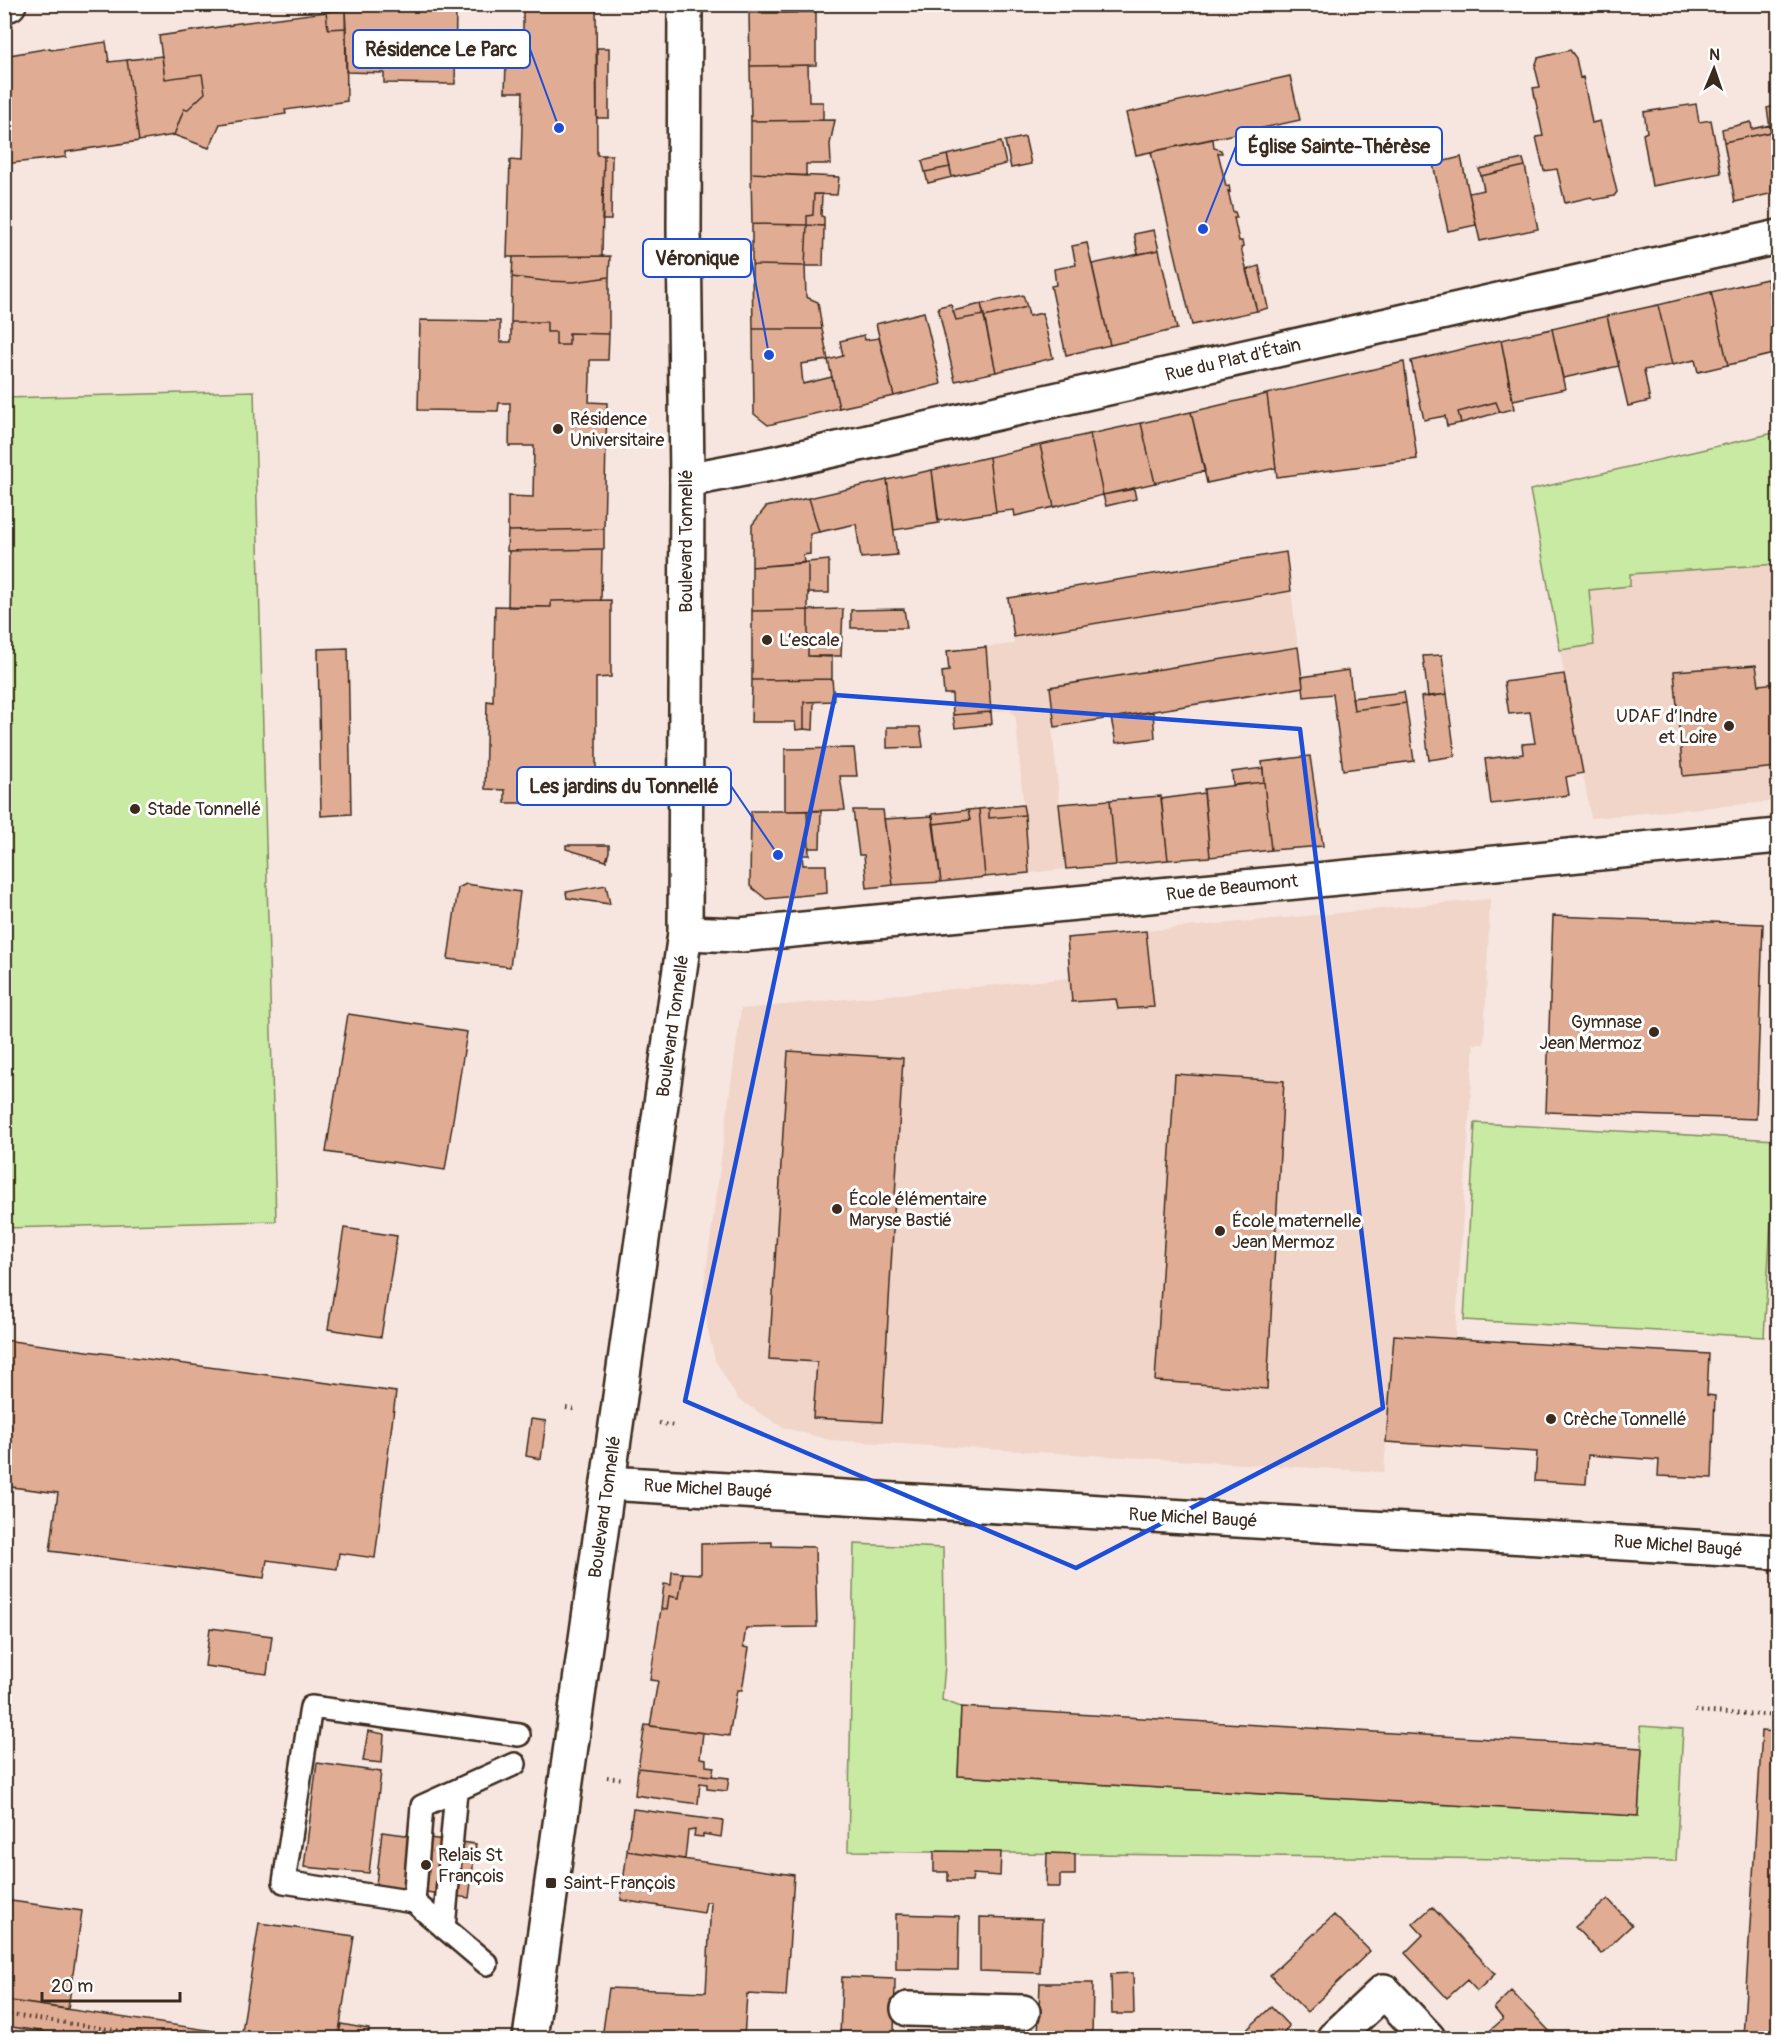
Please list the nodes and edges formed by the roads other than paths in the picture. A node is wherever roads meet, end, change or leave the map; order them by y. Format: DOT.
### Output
graph roads {
  1 [pos="9,4"];
  2 [pos="685,4"];
  3 [pos="4,5"];
  4 [pos="1779,237"];
  5 [pos="687,480"];
  6 [pos="1779,836"];
  7 [pos="685,933"];
  8 [pos="608,1483"];
  9 [pos="1779,1552"];
  10 [pos="519,1735"];
  11 [pos="515,1764"];
  12 [pos="456,1791"];
  13 [pos="414,1902"];
  14 [pos="444,1928"];
  15 [pos="487,1964"];
  16 [pos="908,2009"];
  17 [pos="1023,2012"];
  18 [pos="966,2025"];
  19 [pos="530,2038"];
  20 [pos="1334,2038"];
  21 [pos="1428,2038"];
  1 -- 3 [label="street"];
  2 -- 5 [label="street, Boulevard Tonnellé"];
  4 -- 5 [label="street, Rue du Plat d'Étain"];
  5 -- 7 [label="street, Boulevard Tonnellé"];
  6 -- 7 [label="street, Rue de Beaumont"];
  7 -- 8 [label="street, Boulevard Tonnellé"];
  8 -- 9 [label="street, Rue Michel Baugé"];
  8 -- 19 [label="street, Boulevard Tonnellé"];
  10 -- 13 [label="lane"];
  11 -- 12 [label="lane"];
  12 -- 13 [label="lane"];
  12 -- 14 [label="lane"];
  13 -- 14 [label="lane"];
  14 -- 15 [label="lane"];
  16 -- 18 [label="street"];
  17 -- 18 [label="street"];
  20 -- 21 [label="street"];
}
